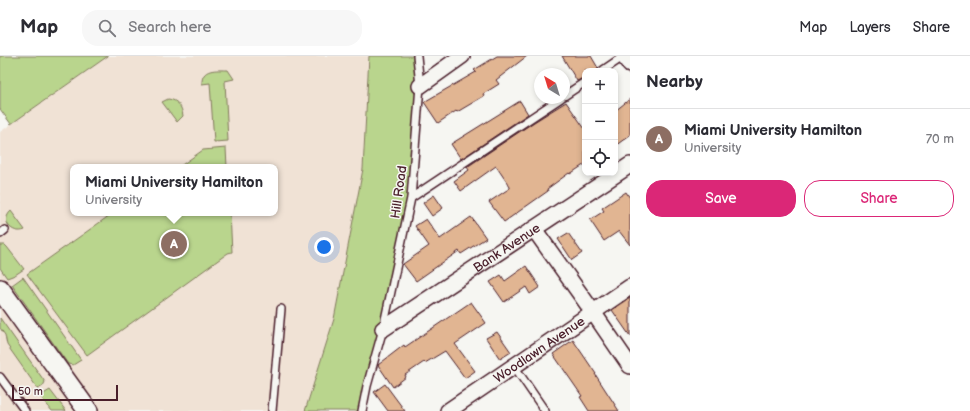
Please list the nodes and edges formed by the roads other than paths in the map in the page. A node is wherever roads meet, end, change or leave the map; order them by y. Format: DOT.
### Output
graph roads {
  1 [pos="417,56"];
  2 [pos="462,56"];
  3 [pos="624,56"];
  4 [pos="630,65"];
  5 [pos="606,68"];
  6 [pos="582,84"];
  7 [pos="420,86"];
  8 [pos="570,92"];
  9 [pos="552,104"];
  10 [pos="630,165"];
  11 [pos="411,198"];
  12 [pos="534,229"];
  13 [pos="630,287"];
  14 [pos="0,289"];
  15 [pos="281,309"];
  16 [pos="593,312"];
  17 [pos="383,329"];
  18 [pos="514,366"];
  19 [pos="630,366"];
  20 [pos="0,377"];
  21 [pos="25,411"];
  22 [pos="88,411"];
  23 [pos="272,411"];
  24 [pos="362,411"];
  25 [pos="448,411"];
  26 [pos="545,411"];
  1 -- 7 [label="lane, Hill Road"];
  2 -- 7 [label="street"];
  3 -- 4 [label="street"];
  3 -- 5 [label="lane"];
  6 -- 8 [label="lane"];
  7 -- 11 [label="lane, Hill Road"];
  9 -- 11 [label="lane"];
  10 -- 12 [label="street, Bank Avenue"];
  11 -- 17 [label="lane, Hill Road"];
  12 -- 16 [label="street"];
  12 -- 17 [label="street, Bank Avenue"];
  13 -- 16 [label="street, Woodlawn Avenue"];
  14 -- 22 [label="street"];
  15 -- 23 [label="lane"];
  16 -- 18 [label="street, Woodlawn Avenue"];
  16 -- 19 [label="street"];
  17 -- 24 [label="lane, Hill Road"];
  18 -- 25 [label="street, Woodlawn Avenue"];
  18 -- 26 [label="lane"];
  20 -- 21 [label="lane"];
}
